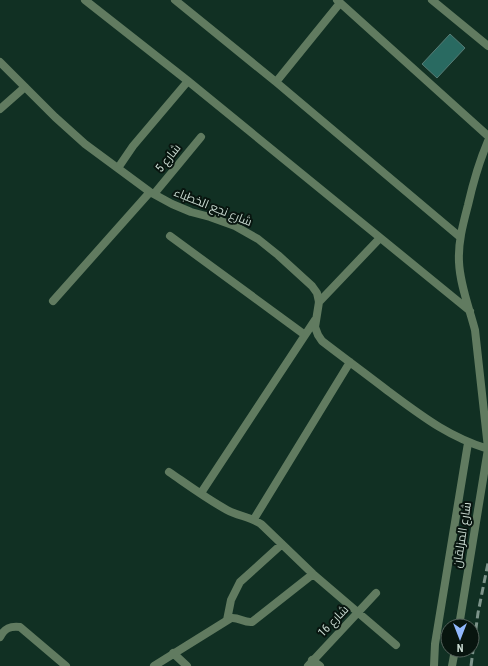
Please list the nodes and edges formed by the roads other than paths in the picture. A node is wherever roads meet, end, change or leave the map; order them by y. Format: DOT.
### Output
graph roads {
  1 [pos="85,0"];
  2 [pos="175,0"];
  3 [pos="432,0"];
  4 [pos="338,2"];
  5 [pos="488,46"];
  6 [pos="0,62"];
  7 [pos="188,81"];
  8 [pos="276,82"];
  9 [pos="25,87"];
  10 [pos="0,109"];
  11 [pos="488,136"];
  12 [pos="201,137"];
  13 [pos="488,141"];
  14 [pos="118,168"];
  15 [pos="152,193"];
  16 [pos="170,236"];
  17 [pos="460,237"];
  18 [pos="380,238"];
  19 [pos="53,301"];
  20 [pos="319,302"];
  21 [pos="470,311"];
  22 [pos="315,319"];
  23 [pos="305,335"];
  24 [pos="350,362"];
  25 [pos="468,443"];
  26 [pos="488,449"];
  27 [pos="169,472"];
  28 [pos="201,493"];
  29 [pos="254,519"];
  30 [pos="282,544"];
  31 [pos="313,574"];
  32 [pos="376,593"];
  33 [pos="357,613"];
  34 [pos="460,618"];
  35 [pos="227,620"];
  36 [pos="0,637"];
  37 [pos="396,645"];
  38 [pos="173,653"];
  39 [pos="310,663"];
  40 [pos="66,666"];
  41 [pos="154,666"];
  42 [pos="187,666"];
  43 [pos="320,666"];
  44 [pos="434,666"];
  1 -- 7 [label="street"];
  2 -- 8 [label="street"];
  3 -- 5 [label="street"];
  4 -- 8 [label="street"];
  4 -- 11 [label="street"];
  6 -- 9 [label="street, شارع نجع الخطباء"];
  7 -- 14 [label="street"];
  7 -- 18 [label="street"];
  8 -- 17 [label="street"];
  9 -- 10 [label="street"];
  9 -- 14 [label="street, شارع نجع الخطباء"];
  12 -- 15 [label="street, شارع 5"];
  13 -- 17 [label="street, شارع المزلقان"];
  14 -- 15 [label="street, شارع نجع الخطباء"];
  15 -- 19 [label="street, شارع 5"];
  15 -- 20 [label="street, شارع نجع الخطباء"];
  16 -- 23 [label="street"];
  17 -- 21 [label="street, شارع المزلقان"];
  18 -- 20 [label="street"];
  18 -- 21 [label="street"];
  20 -- 22 [label="street"];
  21 -- 26 [label="street, شارع المزلقان"];
  22 -- 23 [label="street"];
  22 -- 24 [label="street"];
  23 -- 28 [label="street"];
  24 -- 25 [label="street"];
  24 -- 29 [label="street"];
  25 -- 26 [label="street"];
  25 -- 44 [label="street"];
  26 -- 34 [label="street, شارع المزلقان"];
  27 -- 28 [label="street"];
  28 -- 29 [label="street"];
  29 -- 30 [label="street"];
  30 -- 31 [label="street"];
  30 -- 35 [label="street"];
  31 -- 33 [label="street"];
  31 -- 35 [label="street"];
  32 -- 33 [label="street, شارع 16"];
  33 -- 37 [label="street"];
  33 -- 39 [label="street, شارع 16"];
  35 -- 38 [label="street"];
  36 -- 40 [label="street"];
  38 -- 41 [label="street"];
  38 -- 42 [label="street"];
  39 -- 43 [label="street"];
}
